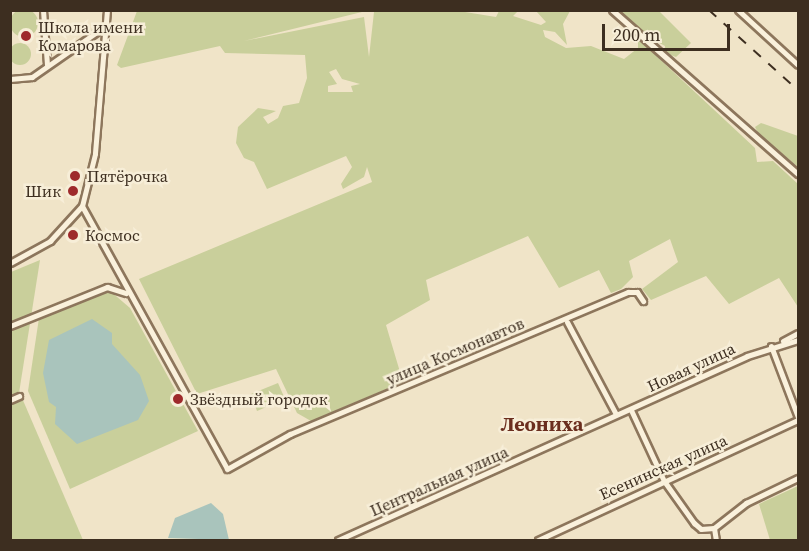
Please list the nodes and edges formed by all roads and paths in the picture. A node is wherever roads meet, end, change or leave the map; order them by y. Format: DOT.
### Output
graph roads {
  1 [pos="43,10"];
  2 [pos="107,10"];
  3 [pos="612,10"];
  4 [pos="738,10"];
  5 [pos="104,27"];
  6 [pos="47,65"];
  7 [pos="798,66"];
  8 [pos="10,80"];
  9 [pos="798,174"];
  10 [pos="82,206"];
  11 [pos="10,263"];
  12 [pos="128,294"];
  13 [pos="643,301"];
  14 [pos="567,322"];
  15 [pos="10,326"];
  16 [pos="798,333"];
  17 [pos="798,340"];
  18 [pos="774,346"];
  19 [pos="19,396"];
  20 [pos="10,400"];
  21 [pos="631,410"];
  22 [pos="616,414"];
  23 [pos="798,418"];
  24 [pos="798,478"];
  25 [pos="664,482"];
  26 [pos="714,528"];
  27 [pos="338,540"];
  28 [pos="538,540"];
  29 [pos="716,540"];
  1 -- 6 [label="street"];
  2 -- 5 [label="street"];
  3 -- 9 [label="street"];
  4 -- 7 [label="street"];
  5 -- 6 [label="street"];
  5 -- 10 [label="street"];
  6 -- 8 [label="street"];
  10 -- 11 [label="street"];
  10 -- 12 [label="street"];
  12 -- 14 [label="street, улица Космонавтов"];
  12 -- 15 [label="street"];
  13 -- 14 [label="street, улица Космонавтов"];
  14 -- 22 [label="street"];
  16 -- 18 [label="street"];
  17 -- 18 [label="street"];
  18 -- 21 [label="street, Новая улица"];
  18 -- 23 [label="street"];
  19 -- 20 [label="street"];
  21 -- 22 [label="street, Новая улица"];
  21 -- 25 [label="street"];
  22 -- 27 [label="street, Центральная улица"];
  23 -- 25 [label="street, Есенинская улица"];
  24 -- 26 [label="street"];
  25 -- 26 [label="street"];
  25 -- 28 [label="street, Есенинская улица"];
  26 -- 29 [label="street"];
}
